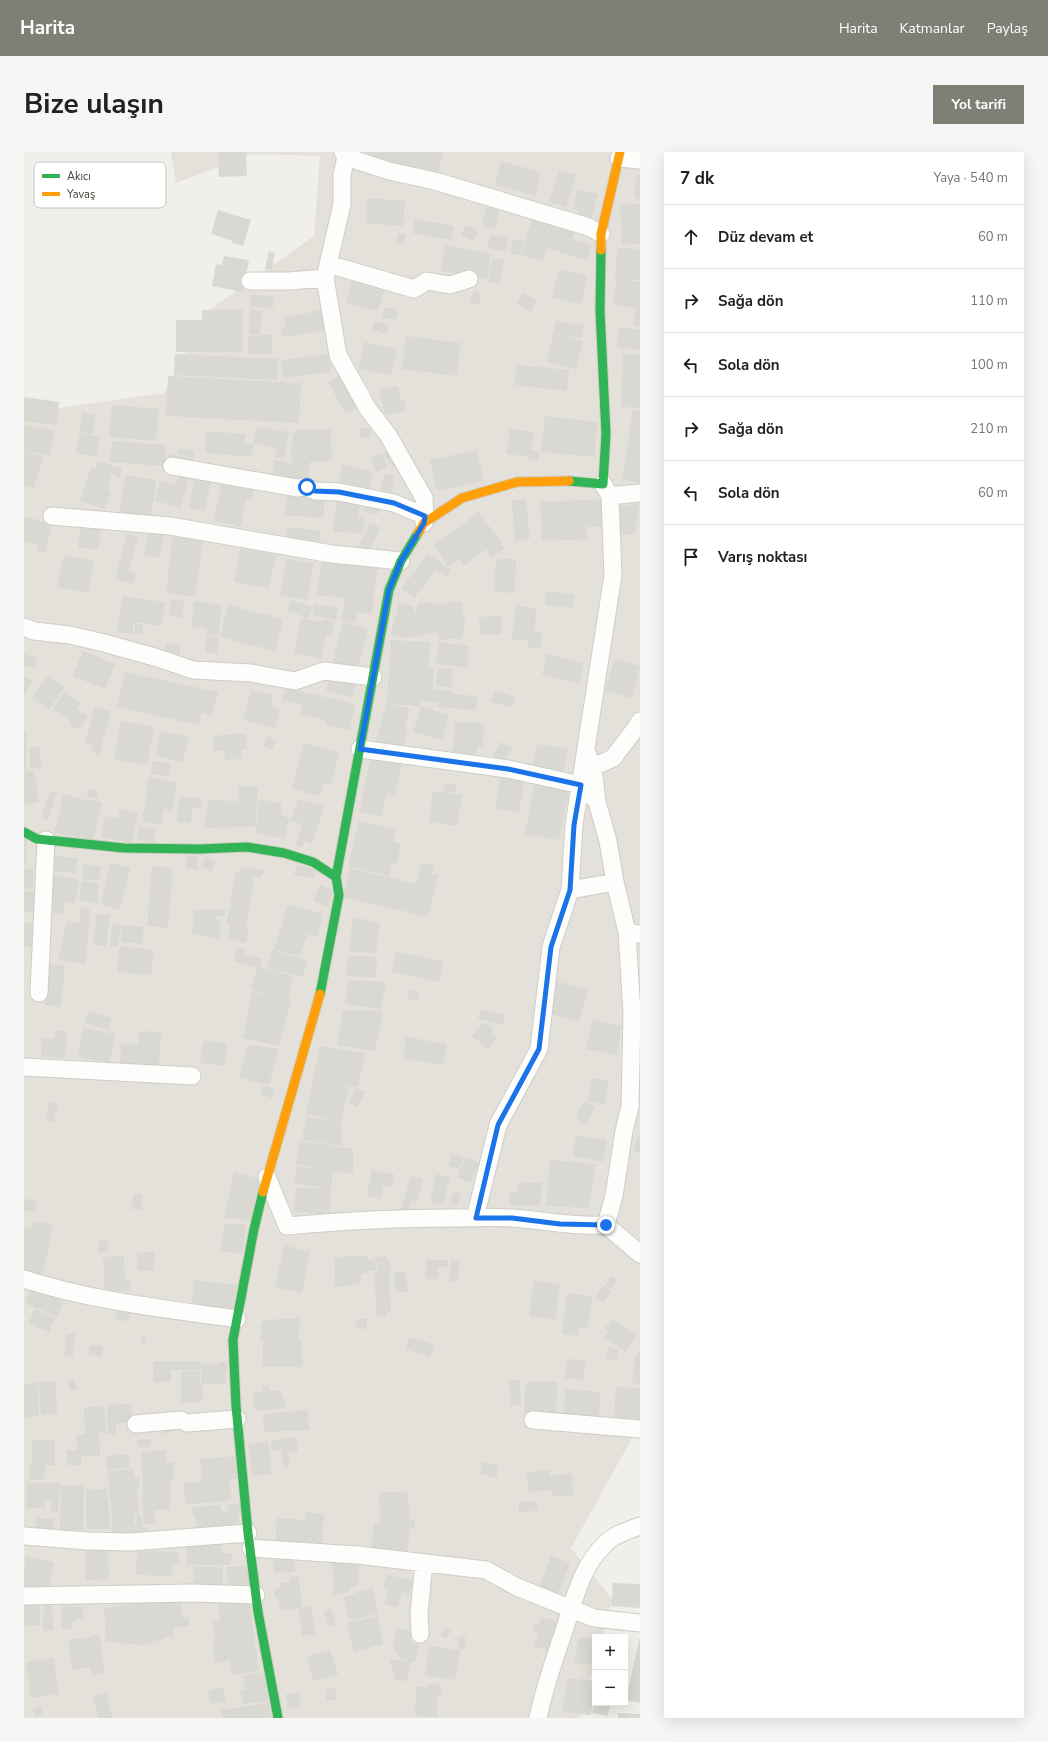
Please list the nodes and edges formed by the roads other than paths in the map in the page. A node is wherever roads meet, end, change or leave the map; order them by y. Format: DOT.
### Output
graph roads {
  1 [pos="345,154"];
  2 [pos="619,155"];
  3 [pos="640,160"];
  4 [pos="601,234"];
  5 [pos="326,271"];
  6 [pos="469,279"];
  7 [pos="250,281"];
  8 [pos="172,466"];
  9 [pos="606,490"];
  10 [pos="640,493"];
  11 [pos="52,516"];
  12 [pos="425,519"];
  13 [pos="401,561"];
  14 [pos="24,627"];
  15 [pos="373,677"];
  16 [pos="640,721"];
  17 [pos="360,749"];
  18 [pos="586,751"];
  19 [pos="594,767"];
  20 [pos="581,785"];
  21 [pos="597,802"];
  22 [pos="24,832"];
  23 [pos="46,840"];
  24 [pos="336,877"];
  25 [pos="616,882"];
  26 [pos="570,890"];
  27 [pos="634,933"];
  28 [pos="39,993"];
  29 [pos="24,1067"];
  30 [pos="192,1076"];
  31 [pos="267,1176"];
  32 [pos="476,1218"];
  33 [pos="606,1225"];
  34 [pos="640,1255"];
  35 [pos="24,1279"];
  36 [pos="237,1319"];
  37 [pos="237,1419"];
  38 [pos="533,1420"];
  39 [pos="136,1424"];
  40 [pos="640,1429"];
  41 [pos="640,1526"];
  42 [pos="24,1536"];
  43 [pos="250,1540"];
  44 [pos="424,1563"];
  45 [pos="256,1595"];
  46 [pos="24,1596"];
  47 [pos="571,1609"];
  48 [pos="640,1623"];
  49 [pos="420,1634"];
  50 [pos="278,1718"];
  51 [pos="538,1718"];
  1 -- 4 [label="street"];
  1 -- 5 [label="street"];
  2 -- 3 [label="street"];
  2 -- 4 [label="street"];
  4 -- 9 [label="street"];
  5 -- 6 [label="street"];
  5 -- 7 [label="street"];
  5 -- 12 [label="street"];
  8 -- 12 [label="street"];
  9 -- 10 [label="street"];
  9 -- 12 [label="street"];
  9 -- 18 [label="street"];
  11 -- 13 [label="street"];
  12 -- 13 [label="street"];
  13 -- 15 [label="street"];
  14 -- 15 [label="street"];
  15 -- 17 [label="street"];
  16 -- 19 [label="street"];
  17 -- 20 [label="street"];
  17 -- 24 [label="street"];
  18 -- 19 [label="street"];
  18 -- 20 [label="street"];
  19 -- 21 [label="street"];
  20 -- 21 [label="street"];
  20 -- 26 [label="street"];
  21 -- 25 [label="street"];
  22 -- 23 [label="street"];
  23 -- 24 [label="street"];
  23 -- 28 [label="street"];
  24 -- 31 [label="street"];
  25 -- 26 [label="street"];
  25 -- 27 [label="street"];
  26 -- 32 [label="street"];
  27 -- 33 [label="street"];
  29 -- 30 [label="street"];
  31 -- 32 [label="street"];
  31 -- 36 [label="street"];
  32 -- 33 [label="street"];
  33 -- 34 [label="street"];
  35 -- 36 [label="street"];
  36 -- 37 [label="street"];
  37 -- 39 [label="street"];
  37 -- 43 [label="street"];
  38 -- 40 [label="street"];
  41 -- 47 [label="street"];
  42 -- 43 [label="street"];
  43 -- 44 [label="street"];
  43 -- 45 [label="street"];
  44 -- 47 [label="street"];
  44 -- 49 [label="street"];
  45 -- 46 [label="street"];
  45 -- 50 [label="street"];
  47 -- 48 [label="street"];
  47 -- 51 [label="street"];
}
